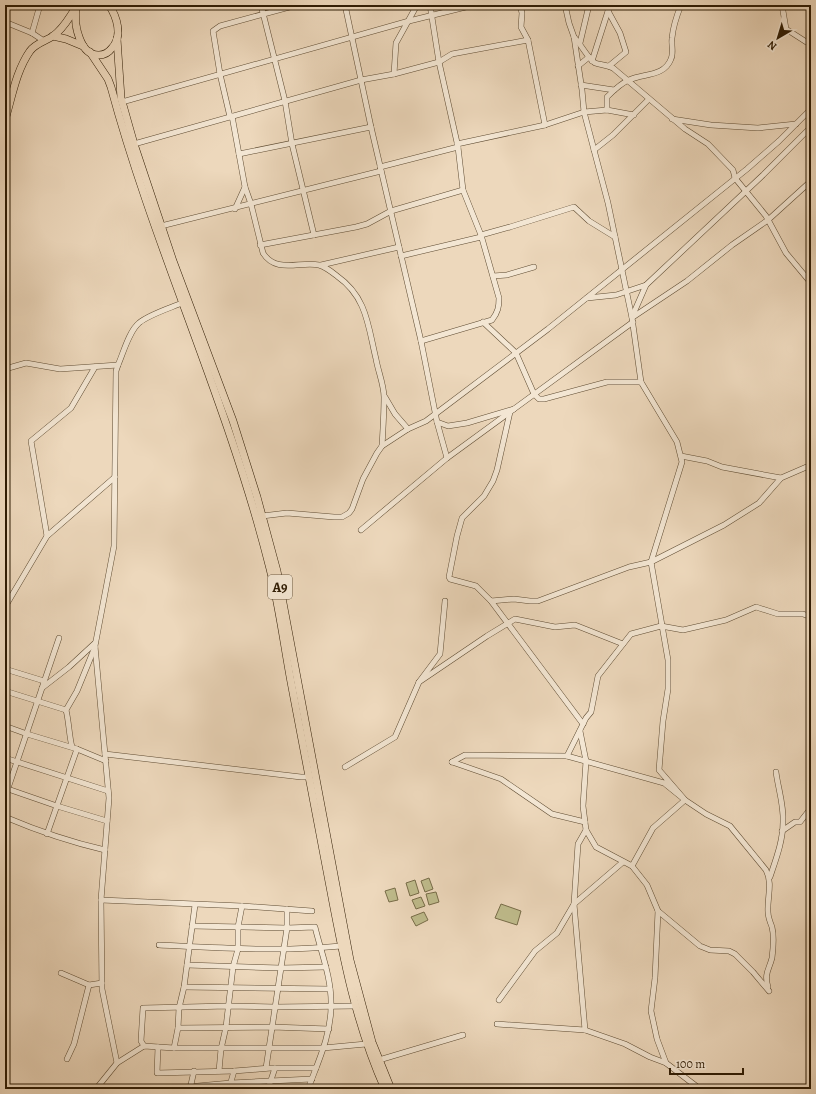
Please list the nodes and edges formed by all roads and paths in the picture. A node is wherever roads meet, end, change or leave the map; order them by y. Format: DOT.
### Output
graph roads {
  1 [pos="40,5"];
  2 [pos="109,5"];
  3 [pos="262,5"];
  4 [pos="297,5"];
  5 [pos="344,5"];
  6 [pos="417,5"];
  7 [pos="430,5"];
  8 [pos="474,5"];
  9 [pos="520,5"];
  10 [pos="565,5"];
  11 [pos="589,5"];
  12 [pos="610,5"];
  13 [pos="681,5"];
  14 [pos="782,5"];
  15 [pos="77,7"];
  16 [pos="608,12"];
  17 [pos="264,14"];
  18 [pos="431,16"];
  19 [pos="409,21"];
  20 [pos="5,22"];
  21 [pos="32,33"];
  22 [pos="53,36"];
  23 [pos="574,37"];
  24 [pos="351,38"];
  25 [pos="117,39"];
  26 [pos="528,40"];
  27 [pos="44,41"];
  28 [pos="580,43"];
  29 [pos="811,45"];
  30 [pos="87,50"];
  31 [pos="275,59"];
  32 [pos="590,59"];
  33 [pos="439,62"];
  34 [pos="578,66"];
  35 [pos="609,66"];
  36 [pos="220,74"];
  37 [pos="394,74"];
  38 [pos="361,80"];
  39 [pos="629,80"];
  40 [pos="581,85"];
  41 [pos="614,90"];
  42 [pos="649,98"];
  43 [pos="122,102"];
  44 [pos="285,102"];
  45 [pos="811,109"];
  46 [pos="607,110"];
  47 [pos="584,112"];
  48 [pos="634,115"];
  49 [pos="231,116"];
  50 [pos="672,119"];
  51 [pos="5,120"];
  52 [pos="545,124"];
  53 [pos="796,124"];
  54 [pos="370,127"];
  55 [pos="811,127"];
  56 [pos="134,144"];
  57 [pos="292,144"];
  58 [pos="458,146"];
  59 [pos="594,150"];
  60 [pos="239,154"];
  61 [pos="381,169"];
  62 [pos="735,178"];
  63 [pos="811,181"];
  64 [pos="245,186"];
  65 [pos="303,190"];
  66 [pos="464,190"];
  67 [pos="745,191"];
  68 [pos="251,204"];
  69 [pos="235,209"];
  70 [pos="391,211"];
  71 [pos="768,220"];
  72 [pos="161,226"];
  73 [pos="314,235"];
  74 [pos="481,236"];
  75 [pos="615,238"];
  76 [pos="260,245"];
  77 [pos="399,247"];
  78 [pos="401,256"];
  79 [pos="321,265"];
  80 [pos="534,267"];
  81 [pos="621,269"];
  82 [pos="493,276"];
  83 [pos="811,283"];
  84 [pos="646,285"];
  85 [pos="626,292"];
  86 [pos="586,298"];
  87 [pos="182,303"];
  88 [pos="632,320"];
  89 [pos="483,322"];
  90 [pos="421,340"];
  91 [pos="516,353"];
  92 [pos="118,365"];
  93 [pos="95,367"];
  94 [pos="5,369"];
  95 [pos="641,382"];
  96 [pos="534,394"];
  97 [pos="384,396"];
  98 [pos="512,410"];
  99 [pos="436,414"];
  100 [pos="437,422"];
  101 [pos="408,429"];
  102 [pos="382,446"];
  103 [pos="681,456"];
  104 [pos="447,458"];
  105 [pos="811,465"];
  106 [pos="115,477"];
  107 [pos="781,478"];
  108 [pos="262,516"];
  109 [pos="361,530"];
  110 [pos="47,536"];
  111 [pos="651,562"];
  112 [pos="446,601"];
  113 [pos="491,601"];
  114 [pos="5,606"];
  115 [pos="811,617"];
  116 [pos="508,623"];
  117 [pos="661,626"];
  118 [pos="59,638"];
  119 [pos="96,644"];
  120 [pos="622,644"];
  121 [pos="5,669"];
  122 [pos="44,681"];
  123 [pos="419,682"];
  124 [pos="42,688"];
  125 [pos="5,691"];
  126 [pos="38,700"];
  127 [pos="66,710"];
  128 [pos="583,724"];
  129 [pos="5,726"];
  130 [pos="580,730"];
  131 [pos="27,734"];
  132 [pos="74,748"];
  133 [pos="105,754"];
  134 [pos="567,756"];
  135 [pos="5,758"];
  136 [pos="106,761"];
  137 [pos="586,761"];
  138 [pos="17,762"];
  139 [pos="345,767"];
  140 [pos="776,772"];
  141 [pos="309,777"];
  142 [pos="66,778"];
  143 [pos="6,789"];
  144 [pos="108,791"];
  145 [pos="5,797"];
  146 [pos="685,800"];
  147 [pos="57,806"];
  148 [pos="811,808"];
  149 [pos="5,818"];
  150 [pos="107,821"];
  151 [pos="585,822"];
  152 [pos="586,830"];
  153 [pos="782,831"];
  154 [pos="47,834"];
  155 [pos="105,850"];
  156 [pos="623,862"];
  157 [pos="632,866"];
  158 [pos="770,877"];
  159 [pos="101,900"];
  160 [pos="574,904"];
  161 [pos="195,905"];
  162 [pos="242,906"];
  163 [pos="287,909"];
  164 [pos="658,910"];
  165 [pos="312,911"];
  166 [pos="192,926"];
  167 [pos="238,927"];
  168 [pos="287,928"];
  169 [pos="159,946"];
  170 [pos="341,946"];
  171 [pos="190,947"];
  172 [pos="320,948"];
  173 [pos="238,949"];
  174 [pos="284,949"];
  175 [pos="187,965"];
  176 [pos="233,967"];
  177 [pos="326,967"];
  178 [pos="281,968"];
  179 [pos="61,973"];
  180 [pos="102,983"];
  181 [pos="89,985"];
  182 [pos="184,987"];
  183 [pos="231,988"];
  184 [pos="278,988"];
  185 [pos="330,989"];
  186 [pos="499,1000"];
  187 [pos="228,1006"];
  188 [pos="331,1006"];
  189 [pos="356,1006"];
  190 [pos="275,1007"];
  191 [pos="180,1008"];
  192 [pos="497,1024"];
  193 [pos="226,1027"];
  194 [pos="272,1027"];
  195 [pos="178,1028"];
  196 [pos="328,1029"];
  197 [pos="585,1030"];
  198 [pos="463,1035"];
  199 [pos="366,1044"];
  200 [pos="144,1046"];
  201 [pos="158,1047"];
  202 [pos="269,1047"];
  203 [pos="174,1048"];
  204 [pos="324,1048"];
  205 [pos="221,1049"];
  206 [pos="67,1059"];
  207 [pos="379,1060"];
  208 [pos="117,1063"];
  209 [pos="666,1063"];
  210 [pos="266,1068"];
  211 [pos="275,1068"];
  212 [pos="316,1068"];
  213 [pos="194,1071"];
  214 [pos="219,1071"];
  215 [pos="234,1071"];
  216 [pos="312,1079"];
  217 [pos="270,1081"];
  218 [pos="231,1083"];
  219 [pos="696,1086"];
  220 [pos="190,1088"];
  221 [pos="96,1089"];
  222 [pos="164,1089"];
  223 [pos="229,1089"];
  224 [pos="268,1089"];
  225 [pos="308,1089"];
  226 [pos="385,1089"];
  227 [pos="391,1089"];
  1 -- 21 [label="street"];
  2 -- 25 [label="highway"];
  3 -- 17 [label="street"];
  4 -- 17 [label="street"];
  5 -- 24 [label="street"];
  6 -- 19 [label="street"];
  7 -- 18 [label="street"];
  8 -- 18 [label="street"];
  9 -- 26 [label="street"];
  10 -- 23 [label="street"];
  11 -- 28 [label="street"];
  12 -- 16 [label="street"];
  13 -- 39 [label="street"];
  14 -- 29 [label="street"];
  15 -- 22 [label="highway"];
  15 -- 30 [label="highway"];
  16 -- 32 [label="street"];
  16 -- 35 [label="street"];
  17 -- 31 [label="street"];
  17 -- 36 [label="street"];
  18 -- 19 [label="street"];
  18 -- 33 [label="street"];
  19 -- 24 [label="street"];
  19 -- 37 [label="street"];
  20 -- 21 [label="street"];
  21 -- 27 [label="street"];
  22 -- 27 [label="highway"];
  22 -- 30 [label="highway"];
  23 -- 28 [label="street"];
  23 -- 34 [label="street"];
  24 -- 31 [label="street"];
  24 -- 38 [label="street"];
  25 -- 30 [label="highway"];
  25 -- 43 [label="highway, A9"];
  26 -- 33 [label="street"];
  26 -- 52 [label="street"];
  27 -- 51 [label="highway"];
  28 -- 32 [label="street"];
  30 -- 87 [label="highway, A9"];
  31 -- 36 [label="street"];
  31 -- 44 [label="street"];
  32 -- 34 [label="street"];
  32 -- 35 [label="street"];
  33 -- 37 [label="street"];
  33 -- 58 [label="street"];
  34 -- 40 [label="street"];
  35 -- 39 [label="street"];
  36 -- 43 [label="street"];
  36 -- 49 [label="street"];
  37 -- 38 [label="street"];
  38 -- 44 [label="street"];
  38 -- 54 [label="street"];
  39 -- 41 [label="street"];
  39 -- 42 [label="street"];
  40 -- 41 [label="street"];
  40 -- 47 [label="street"];
  41 -- 46 [label="street"];
  42 -- 48 [label="street"];
  42 -- 50 [label="street"];
  43 -- 56 [label="highway, A9"];
  44 -- 49 [label="street"];
  44 -- 57 [label="street"];
  45 -- 53 [label="street"];
  46 -- 47 [label="street"];
  46 -- 48 [label="street"];
  47 -- 52 [label="street"];
  47 -- 59 [label="street"];
  48 -- 59 [label="street"];
  49 -- 56 [label="street"];
  49 -- 60 [label="street"];
  50 -- 53 [label="street"];
  50 -- 62 [label="street"];
  52 -- 58 [label="street"];
  53 -- 62 [label="street"];
  54 -- 57 [label="street"];
  54 -- 61 [label="street"];
  55 -- 67 [label="street"];
  56 -- 72 [label="highway, A9"];
  57 -- 60 [label="street"];
  57 -- 65 [label="street"];
  58 -- 61 [label="street"];
  58 -- 66 [label="street"];
  59 -- 75 [label="street"];
  60 -- 64 [label="street"];
  61 -- 65 [label="street"];
  61 -- 70 [label="street"];
  62 -- 67 [label="street"];
  62 -- 81 [label="street"];
  63 -- 71 [label="street"];
  64 -- 68 [label="street"];
  64 -- 69 [label="street"];
  65 -- 68 [label="street"];
  65 -- 73 [label="street"];
  66 -- 70 [label="street"];
  66 -- 74 [label="street"];
  67 -- 71 [label="street"];
  67 -- 84 [label="street"];
  68 -- 69 [label="street"];
  68 -- 76 [label="street"];
  69 -- 72 [label="street"];
  70 -- 73 [label="street"];
  70 -- 77 [label="street"];
  71 -- 83 [label="street"];
  71 -- 88 [label="street"];
  72 -- 108 [label="highway, A9"];
  73 -- 76 [label="street"];
  74 -- 75 [label="street"];
  74 -- 78 [label="street"];
  74 -- 82 [label="street"];
  75 -- 81 [label="street"];
  76 -- 79 [label="street"];
  77 -- 78 [label="street"];
  77 -- 79 [label="street"];
  78 -- 90 [label="street"];
  79 -- 97 [label="street"];
  80 -- 82 [label="street"];
  81 -- 85 [label="street"];
  81 -- 86 [label="street"];
  82 -- 89 [label="street"];
  84 -- 85 [label="street"];
  84 -- 88 [label="street"];
  85 -- 86 [label="street"];
  85 -- 88 [label="street"];
  86 -- 91 [label="street"];
  87 -- 92 [label="street"];
  87 -- 141 [label="highway, A9"];
  88 -- 95 [label="street"];
  88 -- 96 [label="street"];
  89 -- 90 [label="street"];
  89 -- 91 [label="street"];
  90 -- 99 [label="street"];
  91 -- 96 [label="street"];
  91 -- 99 [label="street"];
  92 -- 93 [label="street"];
  92 -- 106 [label="street"];
  93 -- 94 [label="street"];
  93 -- 110 [label="street"];
  95 -- 96 [label="street"];
  95 -- 103 [label="street"];
  96 -- 98 [label="street"];
  97 -- 101 [label="street"];
  97 -- 102 [label="street"];
  98 -- 100 [label="street"];
  98 -- 104 [label="street"];
  98 -- 113 [label="street"];
  99 -- 100 [label="street"];
  99 -- 101 [label="street"];
  100 -- 104 [label="street"];
  101 -- 102 [label="street"];
  102 -- 108 [label="street"];
  103 -- 107 [label="street"];
  103 -- 111 [label="street"];
  104 -- 109 [label="street"];
  105 -- 107 [label="street"];
  106 -- 110 [label="street"];
  106 -- 119 [label="street"];
  107 -- 111 [label="street"];
  108 -- 207 [label="highway, A9"];
  110 -- 114 [label="street"];
  111 -- 113 [label="street"];
  111 -- 117 [label="street"];
  112 -- 123 [label="street"];
  113 -- 116 [label="street"];
  115 -- 117 [label="street"];
  116 -- 120 [label="street"];
  116 -- 123 [label="street"];
  116 -- 128 [label="street"];
  117 -- 120 [label="street"];
  117 -- 146 [label="street"];
  118 -- 122 [label="street"];
  119 -- 124 [label="street"];
  119 -- 127 [label="street"];
  119 -- 133 [label="street"];
  120 -- 128 [label="street"];
  121 -- 122 [label="street"];
  122 -- 124 [label="street"];
  123 -- 139 [label="street"];
  124 -- 126 [label="street"];
  125 -- 126 [label="street"];
  126 -- 127 [label="street"];
  126 -- 131 [label="street"];
  127 -- 132 [label="street"];
  128 -- 130 [label="street"];
  129 -- 131 [label="street"];
  130 -- 134 [label="street"];
  130 -- 137 [label="street"];
  131 -- 132 [label="street"];
  131 -- 138 [label="street"];
  132 -- 136 [label="street"];
  132 -- 142 [label="street"];
  133 -- 136 [label="street"];
  133 -- 141 [label="street"];
  134 -- 137 [label="street"];
  134 -- 151 [label="street"];
  135 -- 138 [label="street"];
  136 -- 144 [label="street"];
  137 -- 146 [label="street"];
  137 -- 151 [label="street"];
  138 -- 142 [label="street"];
  138 -- 143 [label="street"];
  140 -- 153 [label="street"];
  141 -- 170 [label="highway, A9"];
  142 -- 144 [label="street"];
  142 -- 147 [label="street"];
  143 -- 145 [label="street"];
  143 -- 147 [label="street"];
  144 -- 150 [label="street"];
  146 -- 157 [label="street"];
  146 -- 158 [label="street"];
  147 -- 150 [label="street"];
  147 -- 154 [label="street"];
  148 -- 153 [label="street"];
  149 -- 154 [label="street"];
  150 -- 155 [label="street"];
  151 -- 152 [label="street"];
  152 -- 156 [label="street"];
  152 -- 160 [label="street"];
  153 -- 158 [label="street"];
  154 -- 155 [label="street"];
  155 -- 159 [label="street"];
  156 -- 157 [label="street"];
  156 -- 160 [label="street"];
  157 -- 164 [label="street"];
  158 -- 164 [label="street"];
  159 -- 161 [label="street"];
  159 -- 180 [label="street"];
  160 -- 186 [label="street"];
  160 -- 197 [label="street"];
  161 -- 162 [label="street"];
  161 -- 166 [label="street"];
  162 -- 163 [label="street"];
  162 -- 167 [label="street"];
  163 -- 165 [label="street"];
  163 -- 168 [label="street"];
  164 -- 209 [label="street"];
  166 -- 167 [label="street"];
  166 -- 171 [label="street"];
  167 -- 168 [label="street"];
  167 -- 173 [label="street"];
  168 -- 172 [label="street"];
  168 -- 174 [label="street"];
  169 -- 171 [label="street"];
  170 -- 172 [label="street"];
  170 -- 189 [label="highway, A9"];
  171 -- 173 [label="street"];
  171 -- 175 [label="street"];
  172 -- 174 [label="street"];
  172 -- 177 [label="street"];
  173 -- 174 [label="street"];
  173 -- 176 [label="street"];
  174 -- 178 [label="street"];
  175 -- 176 [label="street"];
  175 -- 182 [label="street"];
  176 -- 178 [label="street"];
  176 -- 183 [label="street"];
  177 -- 178 [label="street"];
  177 -- 185 [label="street"];
  178 -- 184 [label="street"];
  179 -- 181 [label="street"];
  180 -- 181 [label="street"];
  180 -- 208 [label="street"];
  181 -- 206 [label="street"];
  182 -- 183 [label="street"];
  182 -- 191 [label="street"];
  183 -- 184 [label="street"];
  183 -- 187 [label="street"];
  184 -- 185 [label="street"];
  184 -- 190 [label="street"];
  185 -- 188 [label="street"];
  187 -- 190 [label="street"];
  187 -- 191 [label="street"];
  187 -- 193 [label="street"];
  188 -- 189 [label="street"];
  188 -- 190 [label="street"];
  188 -- 196 [label="street"];
  189 -- 199 [label="highway, A9"];
  190 -- 194 [label="street"];
  191 -- 195 [label="street"];
  191 -- 200 [label="street"];
  192 -- 197 [label="street"];
  193 -- 194 [label="street"];
  193 -- 195 [label="street"];
  193 -- 205 [label="street"];
  194 -- 196 [label="street"];
  194 -- 202 [label="street"];
  195 -- 203 [label="street"];
  196 -- 204 [label="street"];
  197 -- 209 [label="street"];
  198 -- 207 [label="street"];
  199 -- 204 [label="street"];
  199 -- 226 [label="highway, A9"];
  200 -- 201 [label="street"];
  200 -- 208 [label="street"];
  201 -- 203 [label="street"];
  201 -- 213 [label="street"];
  202 -- 204 [label="street"];
  202 -- 205 [label="street"];
  202 -- 210 [label="street"];
  203 -- 205 [label="street"];
  204 -- 212 [label="street"];
  205 -- 214 [label="street"];
  207 -- 227 [label="highway, A9"];
  208 -- 221 [label="street"];
  209 -- 219 [label="street"];
  210 -- 211 [label="street"];
  210 -- 215 [label="street"];
  211 -- 212 [label="street"];
  211 -- 217 [label="street"];
  212 -- 216 [label="street"];
  213 -- 214 [label="street"];
  213 -- 220 [label="street"];
  214 -- 215 [label="street"];
  215 -- 218 [label="street"];
  216 -- 217 [label="street"];
  216 -- 225 [label="street"];
  217 -- 218 [label="street"];
  217 -- 224 [label="street"];
  218 -- 220 [label="street"];
  218 -- 223 [label="street"];
  220 -- 222 [label="street"];
}
